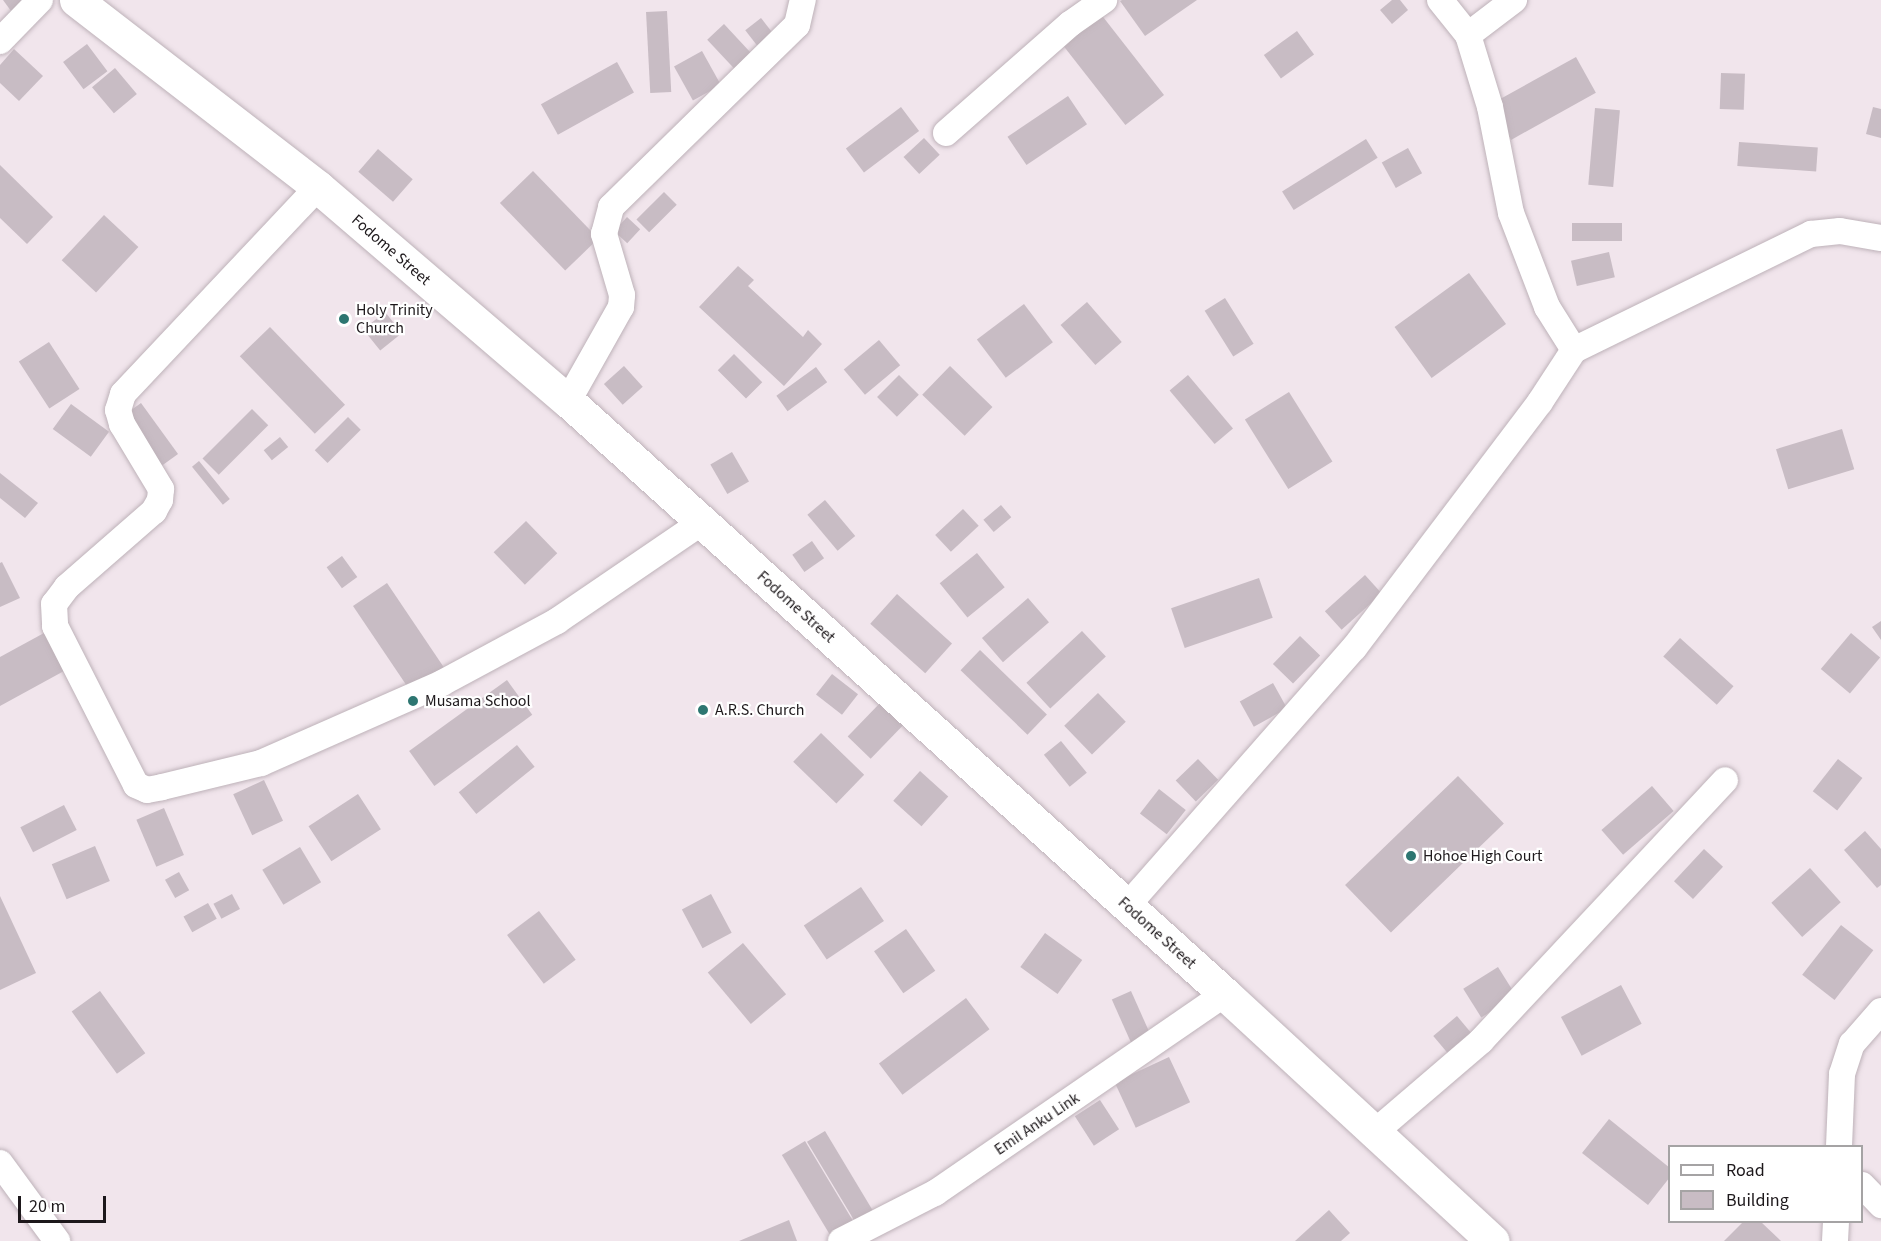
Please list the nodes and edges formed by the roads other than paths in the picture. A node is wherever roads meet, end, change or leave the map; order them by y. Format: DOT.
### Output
graph roads {
  1 [pos="40,0"];
  2 [pos="76,0"];
  3 [pos="803,0"];
  4 [pos="1104,0"];
  5 [pos="1440,0"];
  6 [pos="1514,0"];
  7 [pos="1468,35"];
  8 [pos="0,41"];
  9 [pos="946,133"];
  10 [pos="318,187"];
  11 [pos="1881,238"];
  12 [pos="1574,350"];
  13 [pos="568,401"];
  14 [pos="702,522"];
  15 [pos="1725,780"];
  16 [pos="1127,906"];
  17 [pos="1225,994"];
  18 [pos="1881,1011"];
  19 [pos="1375,1132"];
  20 [pos="1839,1145"];
  21 [pos="0,1163"];
  22 [pos="1863,1186"];
  23 [pos="1881,1205"];
  24 [pos="1836,1223"];
  25 [pos="57,1241"];
  26 [pos="841,1241"];
  27 [pos="1493,1241"];
  28 [pos="1835,1241"];
  1 -- 8 [label="street"];
  2 -- 10 [label="street, Fodome Street"];
  3 -- 13 [label="street"];
  4 -- 9 [label="street"];
  5 -- 7 [label="street"];
  6 -- 7 [label="street"];
  7 -- 12 [label="street"];
  10 -- 13 [label="street, Fodome Street"];
  10 -- 14 [label="street"];
  11 -- 12 [label="street"];
  12 -- 16 [label="street"];
  13 -- 14 [label="street, Fodome Street"];
  14 -- 16 [label="street, Fodome Street"];
  15 -- 19 [label="street"];
  16 -- 17 [label="street, Fodome Street"];
  17 -- 19 [label="street, Fodome Street"];
  17 -- 26 [label="street, Emil Anku Link"];
  18 -- 20 [label="street"];
  19 -- 27 [label="street, Fodome Street"];
  21 -- 25 [label="street"];
  22 -- 23 [label="street"];
  24 -- 28 [label="street"];
}
